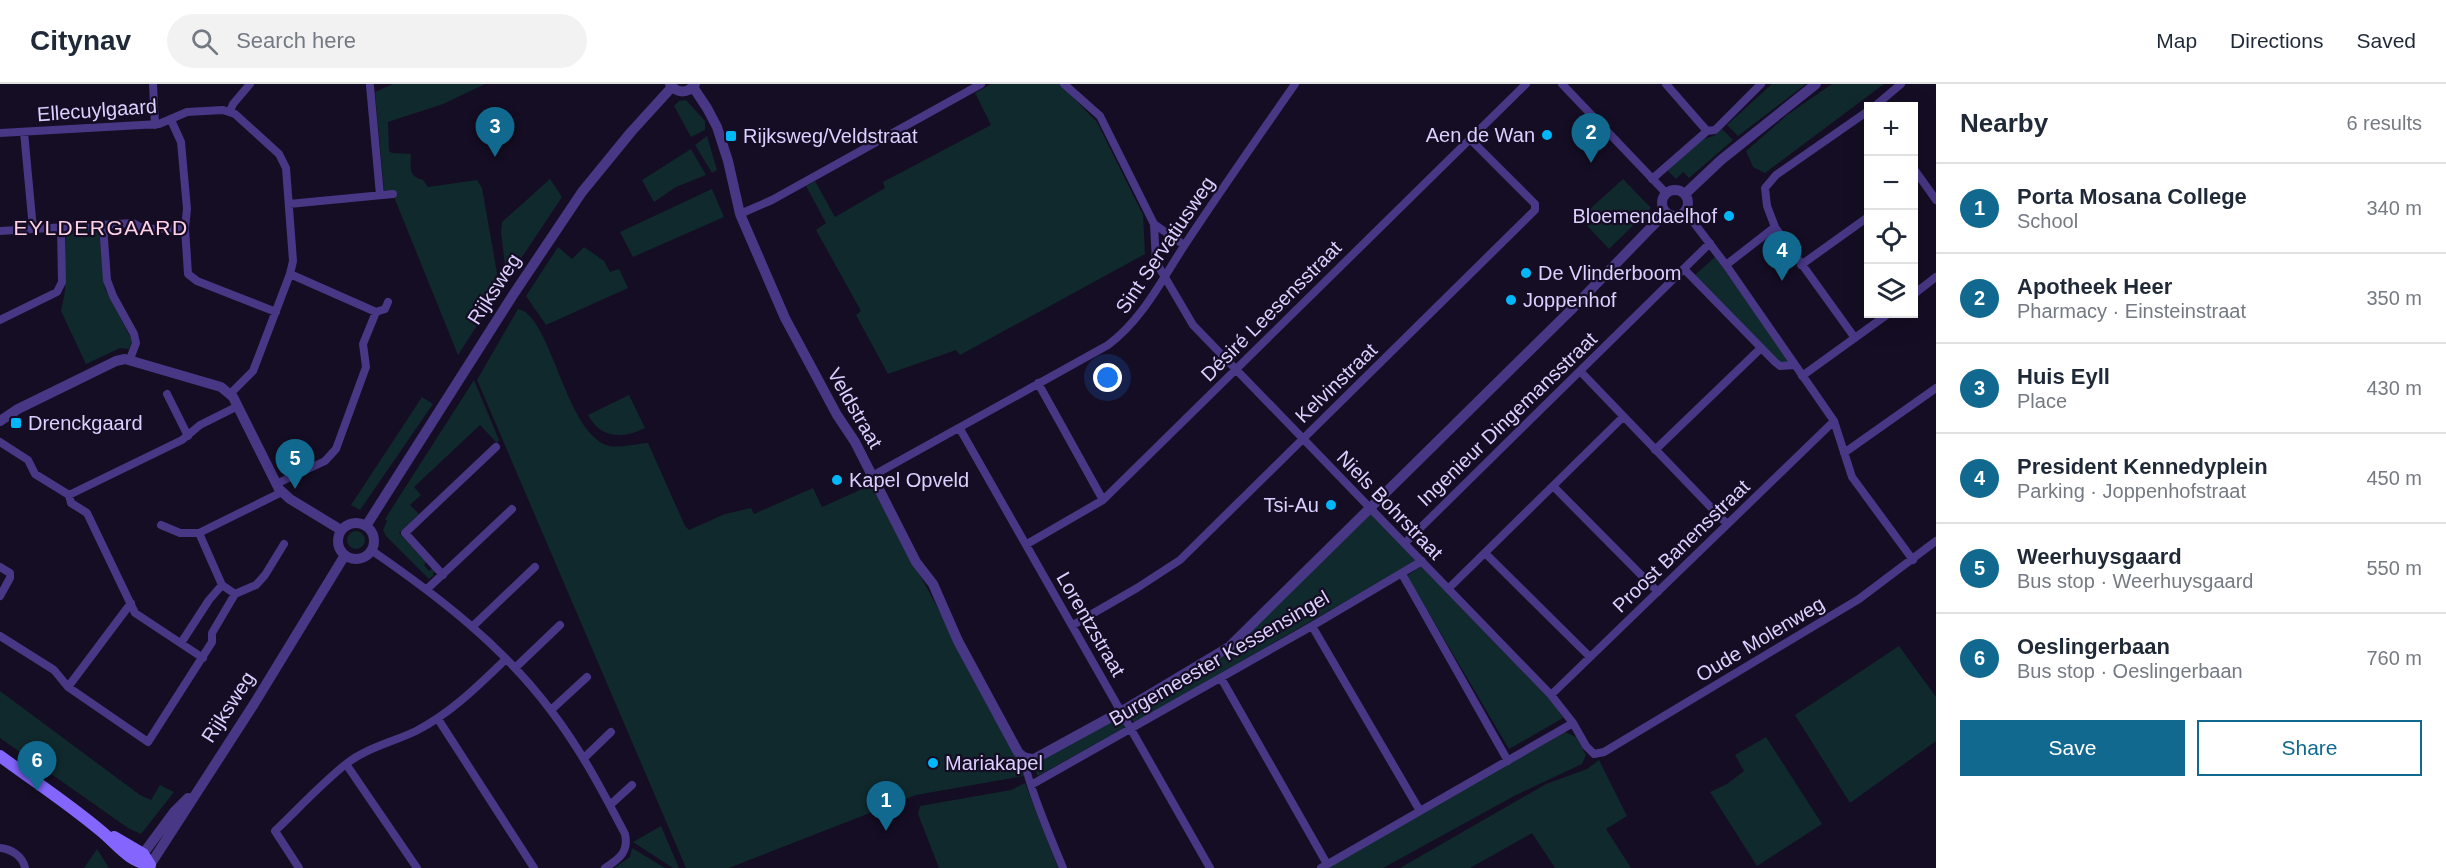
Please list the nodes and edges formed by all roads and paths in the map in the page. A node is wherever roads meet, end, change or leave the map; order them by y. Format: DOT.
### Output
graph roads {
  1 [pos="153,84"];
  2 [pos="250,84"];
  3 [pos="981,84"];
  4 [pos="1064,84"];
  5 [pos="1295,84"];
  6 [pos="1526,84"];
  7 [pos="1562,84"];
  8 [pos="1666,84"];
  9 [pos="1761,84"];
  10 [pos="1816,84"];
  11 [pos="1901,84"];
  12 [pos="372,85"];
  13 [pos="671,86"];
  14 [pos="694,86"];
  15 [pos="1880,102"];
  16 [pos="230,111"];
  17 [pos="1864,115"];
  18 [pos="171,120"];
  19 [pos="155,125"];
  20 [pos="1707,131"];
  21 [pos="24,132"];
  22 [pos="0,134"];
  23 [pos="1470,139"];
  24 [pos="1652,179"];
  25 [pos="1918,183"];
  26 [pos="1666,193"];
  27 [pos="393,194"];
  28 [pos="1685,194"];
  29 [pos="380,195"];
  30 [pos="1936,200"];
  31 [pos="289,204"];
  32 [pos="1685,211"];
  33 [pos="1666,212"];
  34 [pos="740,214"];
  35 [pos="1864,221"];
  36 [pos="1154,224"];
  37 [pos="103,225"];
  38 [pos="1775,226"];
  39 [pos="62,227"];
  40 [pos="185,228"];
  41 [pos="33,229"];
  42 [pos="0,231"];
  43 [pos="1710,243"];
  44 [pos="1185,245"];
  45 [pos="1726,265"];
  46 [pos="1801,265"];
  47 [pos="1684,269"];
  48 [pos="290,273"];
  49 [pos="1936,277"];
  50 [pos="1165,278"];
  51 [pos="1918,291"];
  52 [pos="388,302"];
  53 [pos="276,312"];
  54 [pos="376,312"];
  55 [pos="1882,318"];
  56 [pos="0,320"];
  57 [pos="1855,338"];
  58 [pos="1760,349"];
  59 [pos="130,359"];
  60 [pos="1795,365"];
  61 [pos="1236,369"];
  62 [pos="1580,371"];
  63 [pos="1802,376"];
  64 [pos="1038,383"];
  65 [pos="1936,388"];
  66 [pos="231,393"];
  67 [pos="167,394"];
  68 [pos="238,406"];
  69 [pos="1623,417"];
  70 [pos="0,421"];
  71 [pos="1834,421"];
  72 [pos="960,429"];
  73 [pos="188,436"];
  74 [pos="1303,438"];
  75 [pos="0,442"];
  76 [pos="496,447"];
  77 [pos="1655,450"];
  78 [pos="1844,453"];
  79 [pos="872,476"];
  80 [pos="1554,487"];
  81 [pos="279,488"];
  82 [pos="69,495"];
  83 [pos="1103,501"];
  84 [pos="1370,507"];
  85 [pos="512,509"];
  86 [pos="1727,524"];
  87 [pos="161,525"];
  88 [pos="366,526"];
  89 [pos="341,531"];
  90 [pos="199,533"];
  91 [pos="1936,541"];
  92 [pos="1405,543"];
  93 [pos="284,544"];
  94 [pos="1027,544"];
  95 [pos="371,550"];
  96 [pos="1486,554"];
  97 [pos="345,555"];
  98 [pos="1913,560"];
  99 [pos="1422,561"];
  100 [pos="0,567"];
  101 [pos="536,567"];
  102 [pos="1402,574"];
  103 [pos="443,575"];
  104 [pos="222,585"];
  105 [pos="427,589"];
  106 [pos="1449,589"];
  107 [pos="1658,592"];
  108 [pos="235,594"];
  109 [pos="0,596"];
  110 [pos="130,603"];
  111 [pos="561,625"];
  112 [pos="1073,625"];
  113 [pos="1312,626"];
  114 [pos="472,627"];
  115 [pos="0,636"];
  116 [pos="181,643"];
  117 [pos="1590,657"];
  118 [pos="203,658"];
  119 [pos="506,659"];
  120 [pos="515,668"];
  121 [pos="587,676"];
  122 [pos="1221,678"];
  123 [pos="68,687"];
  124 [pos="1551,695"];
  125 [pos="551,710"];
  126 [pos="1122,711"];
  127 [pos="438,719"];
  128 [pos="1574,723"];
  129 [pos="1132,728"];
  130 [pos="611,732"];
  131 [pos="1594,754"];
  132 [pos="0,756"];
  133 [pos="584,758"];
  134 [pos="1025,758"];
  135 [pos="1508,761"];
  136 [pos="346,764"];
  137 [pos="632,785"];
  138 [pos="1031,785"];
  139 [pos="610,805"];
  140 [pos="1420,811"];
  141 [pos="0,848"];
  142 [pos="142,863"];
  143 [pos="1324,866"];
  144 [pos="25,868"];
  145 [pos="299,868"];
  146 [pos="417,868"];
  147 [pos="534,868"];
  148 [pos="605,868"];
  149 [pos="1063,868"];
  150 [pos="1210,868"];
  1 -- 19 [label="street"];
  2 -- 16 [label="street"];
  3 -- 34 [label="street"];
  4 -- 36 [label="street"];
  5 -- 44 [label="street, Sint Servatiusweg"];
  6 -- 23 [label="street, Désiré Leesensstraat"];
  7 -- 24 [label="street"];
  8 -- 20 [label="street"];
  9 -- 20 [label="street"];
  10 -- 28 [label="street"];
  11 -- 15 [label="street"];
  12 -- 29 [label="street"];
  13 -- 14 [label="street"];
  13 -- 88 [label="street, Rijksweg"];
  14 -- 34 [label="street, Veldstraat"];
  16 -- 18 [label="street, Ellecuylgaard"];
  16 -- 31 [label="street"];
  17 -- 38 [label="street"];
  18 -- 19 [label="street, Ellecuylgaard"];
  18 -- 40 [label="street"];
  19 -- 21 [label="street, Ellecuylgaard"];
  20 -- 24 [label="street"];
  21 -- 22 [label="street, Ellecuylgaard"];
  21 -- 41 [label="street"];
  23 -- 61 [label="street, Désiré Leesensstraat"];
  23 -- 74 [label="street, Kelvinstraat"];
  24 -- 26 [label="street"];
  25 -- 30 [label="street"];
  26 -- 28 [label="street"];
  26 -- 33 [label="street"];
  27 -- 29 [label="street"];
  28 -- 32 [label="street"];
  29 -- 31 [label="street"];
  31 -- 48 [label="street"];
  32 -- 33 [label="street"];
  32 -- 43 [label="street"];
  33 -- 84 [label="street, Burgemeester Kessensingel"];
  34 -- 79 [label="street, Veldstraat"];
  35 -- 46 [label="street"];
  36 -- 44 [label="street"];
  36 -- 50 [label="street, Niels Bohrstraat"];
  37 -- 39 [label="street"];
  37 -- 40 [label="street"];
  37 -- 59 [label="street"];
  38 -- 45 [label="street"];
  38 -- 46 [label="street"];
  39 -- 41 [label="street"];
  39 -- 56 [label="street"];
  40 -- 53 [label="street"];
  41 -- 42 [label="street"];
  43 -- 45 [label="street"];
  43 -- 47 [label="street, Ingenieur Dingemansstraat"];
  44 -- 50 [label="street, Sint Servatiusweg"];
  45 -- 60 [label="street"];
  46 -- 57 [label="street"];
  47 -- 58 [label="street"];
  47 -- 62 [label="street, Ingenieur Dingemansstraat"];
  48 -- 53 [label="street"];
  48 -- 54 [label="street"];
  49 -- 51 [label="street"];
  50 -- 61 [label="street, Niels Bohrstraat"];
  50 -- 64 [label="street, Sint Servatiusweg"];
  52 -- 54 [label="street"];
  53 -- 66 [label="street"];
  54 -- 81 [label="street"];
  55 -- 57 [label="street"];
  57 -- 63 [label="street"];
  58 -- 60 [label="street"];
  58 -- 77 [label="street"];
  59 -- 66 [label="street"];
  59 -- 70 [label="street"];
  60 -- 63 [label="street"];
  61 -- 74 [label="street, Niels Bohrstraat"];
  61 -- 83 [label="street, Désiré Leesensstraat"];
  62 -- 69 [label="street"];
  62 -- 92 [label="street, Ingenieur Dingemansstraat"];
  63 -- 71 [label="street"];
  64 -- 72 [label="street, Sint Servatiusweg"];
  64 -- 83 [label="street"];
  65 -- 78 [label="street"];
  66 -- 68 [label="street"];
  67 -- 73 [label="street"];
  68 -- 73 [label="street"];
  68 -- 81 [label="street"];
  69 -- 77 [label="street"];
  69 -- 80 [label="street"];
  71 -- 78 [label="street"];
  71 -- 86 [label="street, Proost Banensstraat"];
  72 -- 79 [label="street, Sint Servatiusweg"];
  72 -- 94 [label="street, Lorentzstraat"];
  73 -- 82 [label="street"];
  74 -- 84 [label="street, Niels Bohrstraat"];
  74 -- 112 [label="street, Kelvinstraat"];
  75 -- 82 [label="street"];
  76 -- 103 [label="street"];
  77 -- 86 [label="street"];
  78 -- 98 [label="street"];
  79 -- 134 [label="street, Veldstraat"];
  80 -- 96 [label="street"];
  80 -- 107 [label="street"];
  81 -- 89 [label="street"];
  81 -- 90 [label="street"];
  82 -- 110 [label="street"];
  83 -- 94 [label="street, Désiré Leesensstraat"];
  84 -- 92 [label="street, Niels Bohrstraat"];
  84 -- 126 [label="street, Burgemeester Kessensingel"];
  85 -- 103 [label="street"];
  86 -- 107 [label="street, Proost Banensstraat"];
  87 -- 90 [label="street"];
  88 -- 89 [label="street"];
  88 -- 95 [label="street"];
  89 -- 97 [label="street"];
  90 -- 104 [label="street"];
  91 -- 98 [label="street, Oude Molenweg"];
  92 -- 99 [label="street, Niels Bohrstraat"];
  93 -- 108 [label="street"];
  94 -- 112 [label="street, Lorentzstraat"];
  95 -- 97 [label="street"];
  95 -- 105 [label="street"];
  96 -- 106 [label="street"];
  96 -- 117 [label="street"];
  97 -- 142 [label="street, Rijksweg"];
  98 -- 131 [label="street, Oude Molenweg"];
  99 -- 102 [label="street, Burgemeester Kessensingel"];
  99 -- 106 [label="street, Niels Bohrstraat"];
  100 -- 109 [label="street"];
  101 -- 114 [label="street"];
  102 -- 113 [label="street, Burgemeester Kessensingel"];
  102 -- 135 [label="street"];
  103 -- 105 [label="street"];
  104 -- 108 [label="street"];
  104 -- 116 [label="street"];
  105 -- 114 [label="street"];
  106 -- 124 [label="street, Niels Bohrstraat"];
  107 -- 117 [label="street, Proost Banensstraat"];
  108 -- 118 [label="street"];
  110 -- 116 [label="street"];
  110 -- 123 [label="street"];
  111 -- 120 [label="street"];
  112 -- 126 [label="street, Lorentzstraat"];
  113 -- 122 [label="street, Burgemeester Kessensingel"];
  113 -- 140 [label="street"];
  114 -- 119 [label="street"];
  115 -- 123 [label="street"];
  116 -- 118 [label="street"];
  117 -- 124 [label="street, Proost Banensstraat"];
  118 -- 123 [label="street"];
  119 -- 120 [label="street"];
  119 -- 127 [label="street"];
  120 -- 125 [label="street"];
  121 -- 125 [label="street"];
  122 -- 129 [label="street, Burgemeester Kessensingel"];
  122 -- 143 [label="street"];
  124 -- 128 [label="street, Niels Bohrstraat"];
  125 -- 133 [label="street"];
  126 -- 129 [label="street, Lorentzstraat"];
  126 -- 134 [label="street, Burgemeester Kessensingel"];
  127 -- 136 [label="street"];
  127 -- 147 [label="street"];
  128 -- 131 [label="street, Niels Bohrstraat"];
  128 -- 135 [label="street"];
  129 -- 138 [label="street, Burgemeester Kessensingel"];
  129 -- 150 [label="street, Lorentzstraat"];
  130 -- 133 [label="street"];
  132 -- 142 [label="main road"];
  133 -- 139 [label="street"];
  134 -- 138 [label="street, Veldstraat"];
  135 -- 140 [label="street"];
  136 -- 145 [label="street"];
  136 -- 146 [label="street"];
  137 -- 139 [label="street"];
  138 -- 149 [label="street, Veldstraat"];
  139 -- 148 [label="street"];
  140 -- 143 [label="street"];
  141 -- 144 [label="street"];
}
